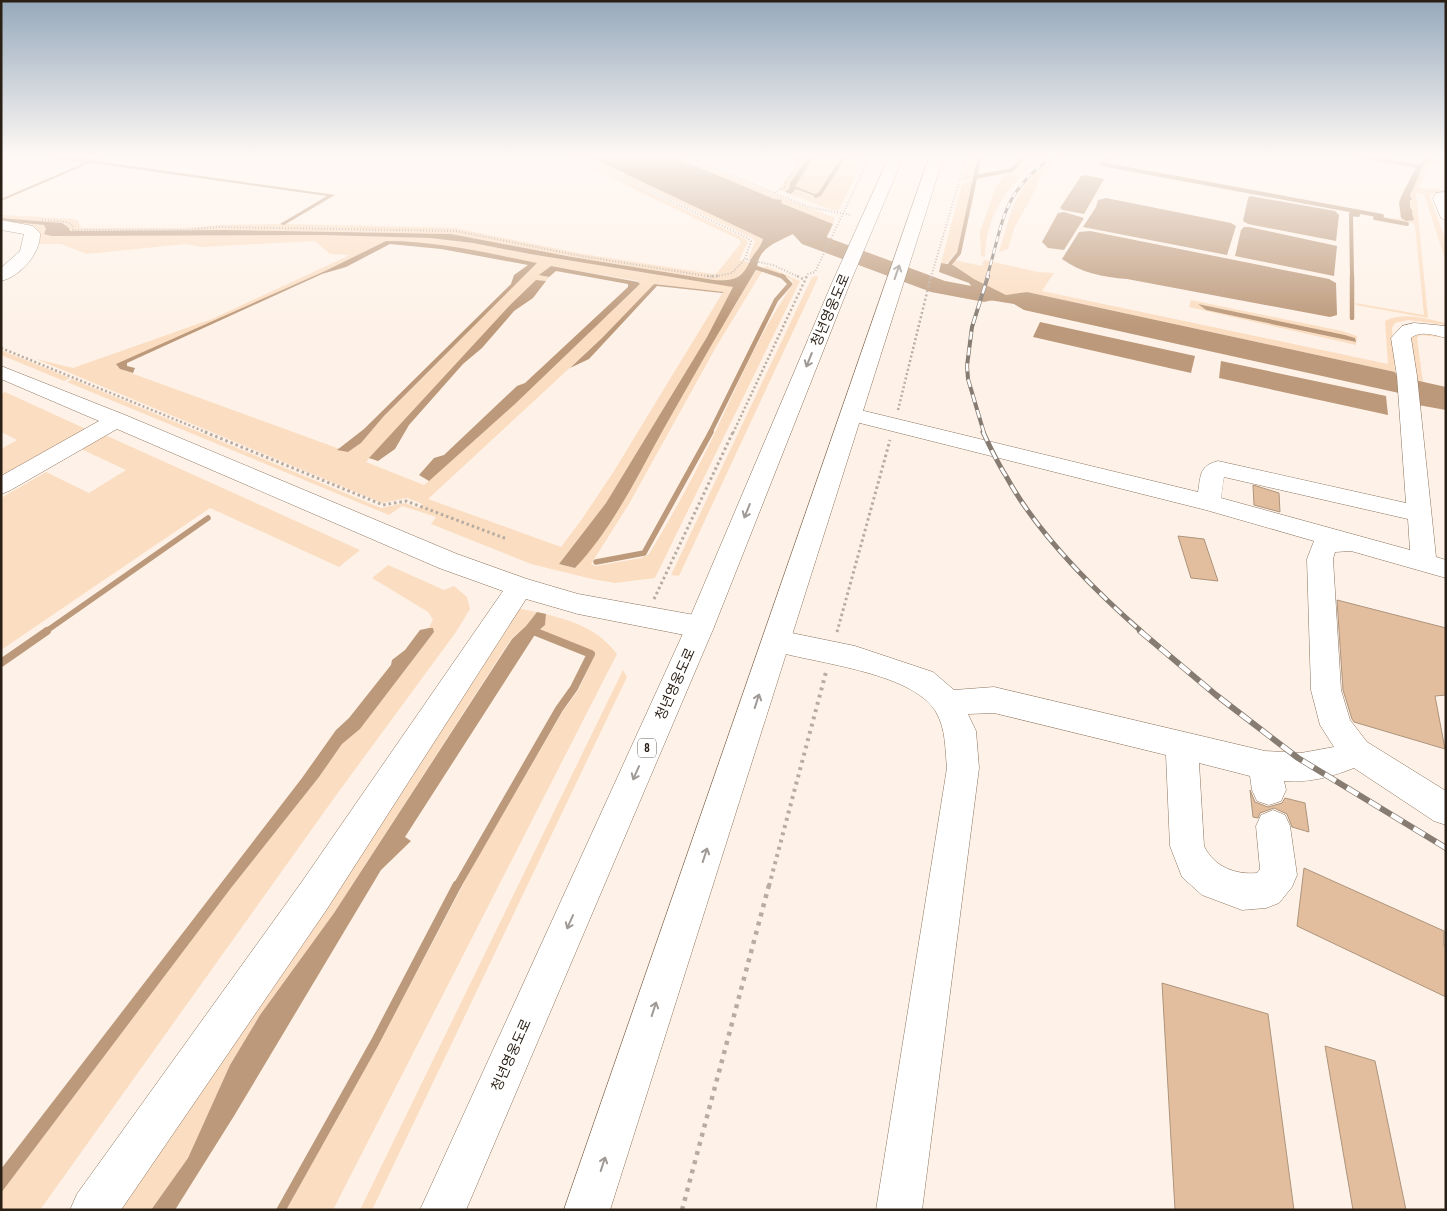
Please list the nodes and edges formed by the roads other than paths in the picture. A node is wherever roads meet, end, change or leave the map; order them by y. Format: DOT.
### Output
graph roads {
  1 [pos="872,212"];
  2 [pos="918,212"];
  3 [pos="1,225"];
  4 [pos="1,276"];
  5 [pos="1446,332"];
  6 [pos="1,372"];
  7 [pos="852,414"];
  8 [pos="118,420"];
  9 [pos="1,486"];
  10 [pos="1208,503"];
  11 [pos="1421,514"];
  12 [pos="1352,542"];
  13 [pos="1435,566"];
  14 [pos="520,587"];
  15 [pos="700,627"];
  16 [pos="777,640"];
  17 [pos="948,703"];
  18 [pos="1182,745"];
  19 [pos="1356,752"];
  20 [pos="1446,810"];
  21 [pos="1273,826"];
  22 [pos="93,1210"];
  23 [pos="443,1210"];
  24 [pos="587,1210"];
  25 [pos="899,1210"];
  1 -- 15 [label="main road, 청년영웅도로 / 8, one-way"];
  7 -- 2 [label="main road, one-way"];
  3 -- 4 [label="main road"];
  5 -- 11 [label="main road"];
  6 -- 8 [label="main road"];
  7 -- 10 [label="main road"];
  7 -- 16 [label="main road"];
  8 -- 9 [label="main road"];
  8 -- 14 [label="main road"];
  10 -- 11 [label="main road"];
  10 -- 12 [label="main road"];
  11 -- 13 [label="main road"];
  12 -- 13 [label="main road"];
  12 -- 19 [label="main road"];
  14 -- 15 [label="main road"];
  14 -- 22 [label="main road"];
  15 -- 23 [label="main road, 청년영웅도로 / 8, one-way"];
  16 -- 17 [label="main road"];
  24 -- 16 [label="main road, one-way"];
  17 -- 18 [label="main road"];
  17 -- 25 [label="main road"];
  18 -- 19 [label="main road"];
  18 -- 21 [label="main road"];
  19 -- 20 [label="main road"];
}
